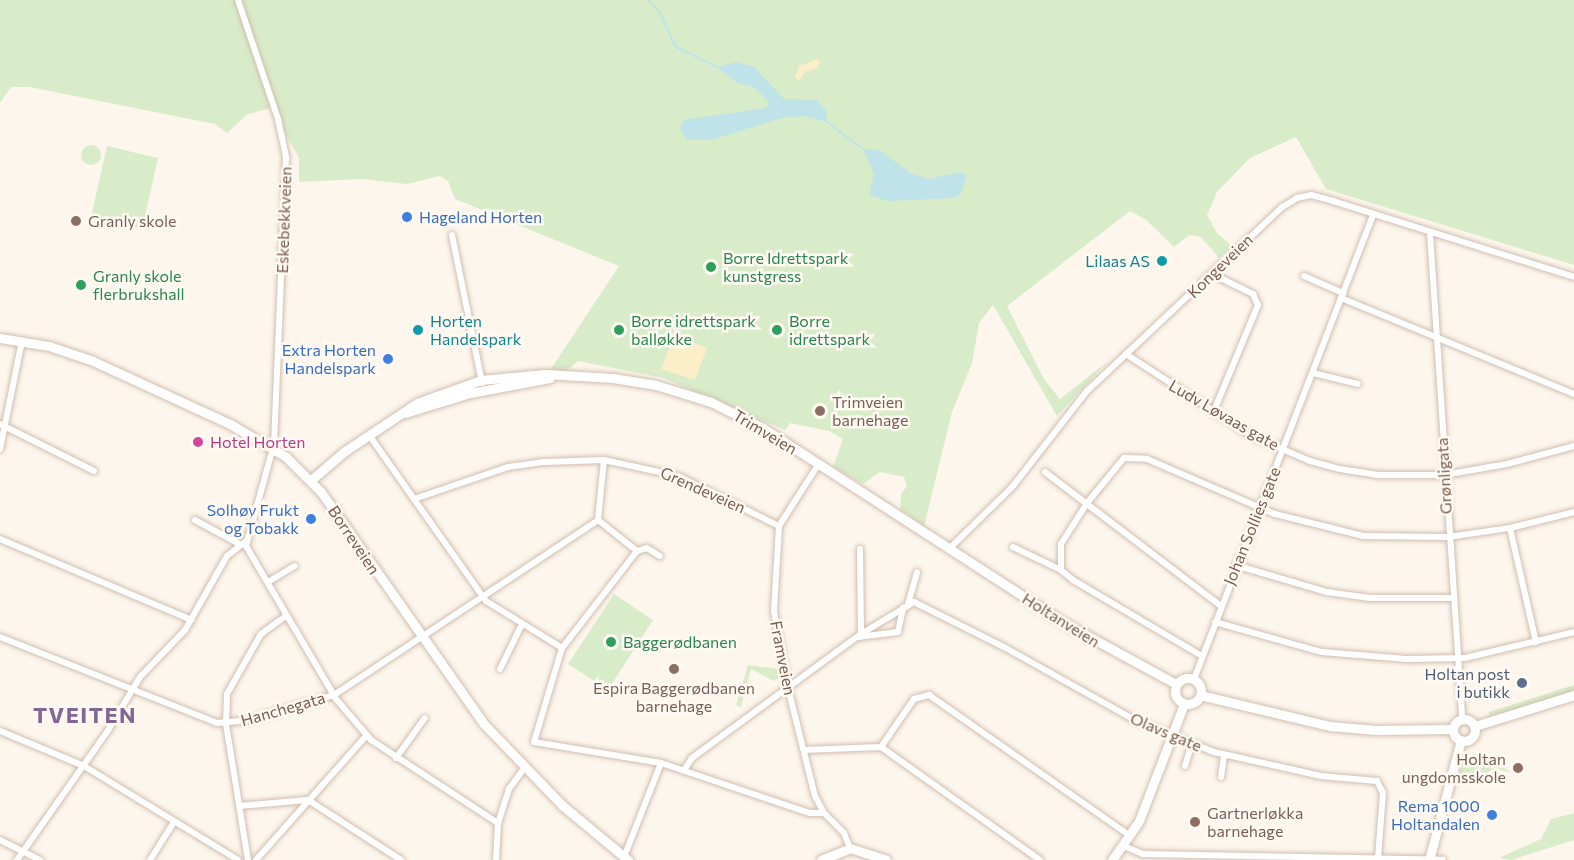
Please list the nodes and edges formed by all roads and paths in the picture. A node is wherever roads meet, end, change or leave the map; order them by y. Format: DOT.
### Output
graph roads {
  1 [pos="238,0"];
  2 [pos="1373,214"];
  3 [pos="1430,233"];
  4 [pos="452,236"];
  5 [pos="1212,273"];
  6 [pos="1304,276"];
  7 [pos="1574,277"];
  8 [pos="1342,296"];
  9 [pos="1436,336"];
  10 [pos="0,338"];
  11 [pos="22,341"];
  12 [pos="1126,354"];
  13 [pos="1313,373"];
  14 [pos="1358,384"];
  15 [pos="482,385"];
  16 [pos="1574,394"];
  17 [pos="1213,413"];
  18 [pos="2,425"];
  19 [pos="369,435"];
  20 [pos="1574,446"];
  21 [pos="0,449"];
  22 [pos="1283,450"];
  23 [pos="272,451"];
  24 [pos="604,460"];
  25 [pos="818,465"];
  26 [pos="94,471"];
  27 [pos="1045,472"];
  28 [pos="1444,476"];
  29 [pos="311,480"];
  30 [pos="414,499"];
  31 [pos="1087,503"];
  32 [pos="1258,507"];
  33 [pos="1574,512"];
  34 [pos="195,520"];
  35 [pos="598,520"];
  36 [pos="779,526"];
  37 [pos="1510,528"];
  38 [pos="1448,537"];
  39 [pos="0,539"];
  40 [pos="242,543"];
  41 [pos="1013,547"];
  42 [pos="860,549"];
  43 [pos="950,549"];
  44 [pos="637,551"];
  45 [pos="660,556"];
  46 [pos="1235,565"];
  47 [pos="296,566"];
  48 [pos="1061,570"];
  49 [pos="917,572"];
  50 [pos="268,582"];
  51 [pos="481,595"];
  52 [pos="1451,598"];
  53 [pos="905,606"];
  54 [pos="1221,606"];
  55 [pos="287,615"];
  56 [pos="192,620"];
  57 [pos="1215,622"];
  58 [pos="522,624"];
  59 [pos="1574,632"];
  60 [pos="859,636"];
  61 [pos="0,637"];
  62 [pos="422,638"];
  63 [pos="1536,642"];
  64 [pos="562,648"];
  65 [pos="1202,656"];
  66 [pos="1455,657"];
  67 [pos="500,669"];
  68 [pos="1194,679"];
  69 [pos="1176,684"];
  70 [pos="788,688"];
  71 [pos="131,692"];
  72 [pos="334,694"];
  73 [pos="1200,695"];
  74 [pos="1574,695"];
  75 [pos="1184,704"];
  76 [pos="425,718"];
  77 [pos="1462,719"];
  78 [pos="226,724"];
  79 [pos="1475,726"];
  80 [pos="1454,729"];
  81 [pos="0,731"];
  82 [pos="1172,735"];
  83 [pos="366,736"];
  84 [pos="1461,740"];
  85 [pos="1192,743"];
  86 [pos="881,747"];
  87 [pos="804,750"];
  88 [pos="1224,755"];
  89 [pos="396,758"];
  90 [pos="661,763"];
  91 [pos="84,766"];
  92 [pos="1185,766"];
  93 [pos="524,768"];
  94 [pos="684,770"];
  95 [pos="1221,777"];
  96 [pos="308,800"];
  97 [pos="239,806"];
  98 [pos="824,813"];
  99 [pos="174,822"];
  100 [pos="498,823"];
  101 [pos="1131,836"];
  102 [pos="0,840"];
  103 [pos="1124,846"];
  104 [pos="850,848"];
  105 [pos="23,852"];
  106 [pos="837,857"];
  107 [pos="626,858"];
  108 [pos="1236,858"];
  109 [pos="1378,858"];
  110 [pos="1429,859"];
  111 [pos="17,860"];
  112 [pos="40,860"];
  113 [pos="150,860"];
  114 [pos="238,860"];
  115 [pos="248,860"];
  116 [pos="256,860"];
  117 [pos="401,860"];
  118 [pos="496,860"];
  119 [pos="821,860"];
  120 [pos="886,860"];
  121 [pos="1040,860"];
  122 [pos="1112,860"];
  123 [pos="1443,860"];
  1 -- 23 [label="street, Eskebekkveien"];
  2 -- 3 [label="street, Kongeveien"];
  2 -- 5 [label="street, Kongeveien"];
  2 -- 8 [label="street, Johan Sollies gate"];
  3 -- 7 [label="street, Kongeveien"];
  3 -- 9 [label="street, Grønligata"];
  4 -- 15 [label="street"];
  5 -- 12 [label="street, Kongeveien"];
  5 -- 17 [label="street"];
  6 -- 8 [label="street"];
  8 -- 9 [label="street"];
  8 -- 13 [label="street, Johan Sollies gate"];
  9 -- 16 [label="street"];
  9 -- 28 [label="street, Grønligata"];
  10 -- 11 [label="main road, Borreveien"];
  11 -- 18 [label="street"];
  11 -- 23 [label="main road, Borreveien"];
  12 -- 17 [label="street, Ludv Løvaas gate"];
  12 -- 43 [label="street, Kongeveien"];
  13 -- 14 [label="street"];
  13 -- 22 [label="street, Johan Sollies gate"];
  15 -- 19 [label="main road, Trimveien"];
  15 -- 25 [label="main road, Trimveien"];
  17 -- 22 [label="street, Ludv Løvaas gate"];
  18 -- 21 [label="street"];
  18 -- 26 [label="street"];
  19 -- 29 [label="main road, Trimveien"];
  19 -- 30 [label="street"];
  20 -- 28 [label="street, Ludv Løvaas gate"];
  22 -- 28 [label="street, Ludv Løvaas gate"];
  22 -- 32 [label="street, Johan Sollies gate"];
  23 -- 29 [label="main road, Borreveien"];
  23 -- 40 [label="street, Eskebekkveien"];
  24 -- 30 [label="street, Grendeveien"];
  24 -- 35 [label="street"];
  24 -- 36 [label="street, Grendeveien"];
  25 -- 36 [label="street, Framveien"];
  25 -- 43 [label="main road, Trimveien"];
  27 -- 31 [label="street"];
  28 -- 38 [label="street, Grønligata"];
  29 -- 62 [label="main road, Borreveien"];
  30 -- 51 [label="street"];
  31 -- 32 [label="street"];
  31 -- 48 [label="street"];
  31 -- 54 [label="street"];
  32 -- 38 [label="street"];
  32 -- 46 [label="street, Johan Sollies gate"];
  33 -- 37 [label="street"];
  34 -- 40 [label="street"];
  35 -- 44 [label="street"];
  35 -- 51 [label="street, Hanchegata"];
  36 -- 70 [label="street, Framveien"];
  37 -- 38 [label="street"];
  37 -- 63 [label="street"];
  38 -- 52 [label="street, Grønligata"];
  39 -- 56 [label="street"];
  40 -- 50 [label="street"];
  40 -- 56 [label="street"];
  41 -- 48 [label="street"];
  42 -- 60 [label="street"];
  43 -- 69 [label="main road, Holtanveien"];
  44 -- 45 [label="street"];
  44 -- 64 [label="street"];
  46 -- 52 [label="street"];
  46 -- 54 [label="street, Johan Sollies gate"];
  47 -- 50 [label="street"];
  48 -- 65 [label="street"];
  49 -- 53 [label="street"];
  50 -- 55 [label="street"];
  51 -- 58 [label="street"];
  51 -- 62 [label="street, Hanchegata"];
  52 -- 66 [label="street, Grønligata"];
  53 -- 60 [label="street"];
  53 -- 60 [label="street"];
  53 -- 82 [label="street, Olavs gate"];
  54 -- 57 [label="street, Johan Sollies gate"];
  55 -- 72 [label="street"];
  55 -- 78 [label="street"];
  56 -- 71 [label="street"];
  57 -- 65 [label="street, Johan Sollies gate"];
  57 -- 66 [label="street"];
  58 -- 64 [label="street"];
  58 -- 67 [label="street"];
  59 -- 63 [label="street"];
  60 -- 70 [label="street"];
  61 -- 71 [label="street, Hanchegata"];
  62 -- 72 [label="street, Hanchegata"];
  62 -- 93 [label="main road, Borreveien"];
  63 -- 66 [label="street"];
  64 -- 90 [label="street"];
  65 -- 68 [label="street, Johan Sollies gate"];
  66 -- 77 [label="street, Grønligata"];
  68 -- 69 [label="main road"];
  68 -- 73 [label="main road"];
  69 -- 75 [label="main road"];
  70 -- 87 [label="street, Framveien"];
  70 -- 94 [label="street"];
  71 -- 78 [label="street, Hanchegata"];
  71 -- 91 [label="street"];
  72 -- 78 [label="street, Hanchegata"];
  72 -- 83 [label="street"];
  73 -- 75 [label="main road"];
  73 -- 80 [label="main road"];
  74 -- 79 [label="main road"];
  75 -- 82 [label="main road"];
  76 -- 89 [label="street"];
  77 -- 79 [label="main road"];
  77 -- 80 [label="main road"];
  78 -- 97 [label="street"];
  79 -- 84 [label="main road"];
  80 -- 84 [label="main road"];
  81 -- 91 [label="street"];
  82 -- 85 [label="street, Olavs gate"];
  82 -- 101 [label="main road"];
  83 -- 89 [label="street"];
  83 -- 96 [label="street"];
  84 -- 110 [label="main road"];
  85 -- 88 [label="street, Olavs gate"];
  85 -- 92 [label="street"];
  86 -- 87 [label="street"];
  86 -- 101 [label="street"];
  86 -- 121 [label="street"];
  87 -- 98 [label="street, Framveien"];
  88 -- 95 [label="street"];
  88 -- 109 [label="street, Olavs gate"];
  89 -- 100 [label="street"];
  90 -- 94 [label="street"];
  90 -- 107 [label="street"];
  91 -- 99 [label="street"];
  91 -- 105 [label="street"];
  93 -- 100 [label="street"];
  93 -- 107 [label="main road, Borreveien"];
  94 -- 98 [label="street"];
  96 -- 97 [label="street"];
  96 -- 116 [label="street"];
  96 -- 117 [label="street"];
  97 -- 115 [label="street"];
  98 -- 104 [label="street, Framveien"];
  99 -- 113 [label="street"];
  99 -- 114 [label="street"];
  100 -- 118 [label="street"];
  101 -- 103 [label="main road"];
  102 -- 105 [label="street"];
  103 -- 108 [label="street"];
  103 -- 122 [label="main road"];
  104 -- 106 [label="main road"];
  104 -- 120 [label="main road"];
  105 -- 111 [label="street"];
  105 -- 112 [label="street"];
  106 -- 119 [label="main road"];
  108 -- 109 [label="street"];
  109 -- 110 [label="street"];
  110 -- 123 [label="street"];
}
